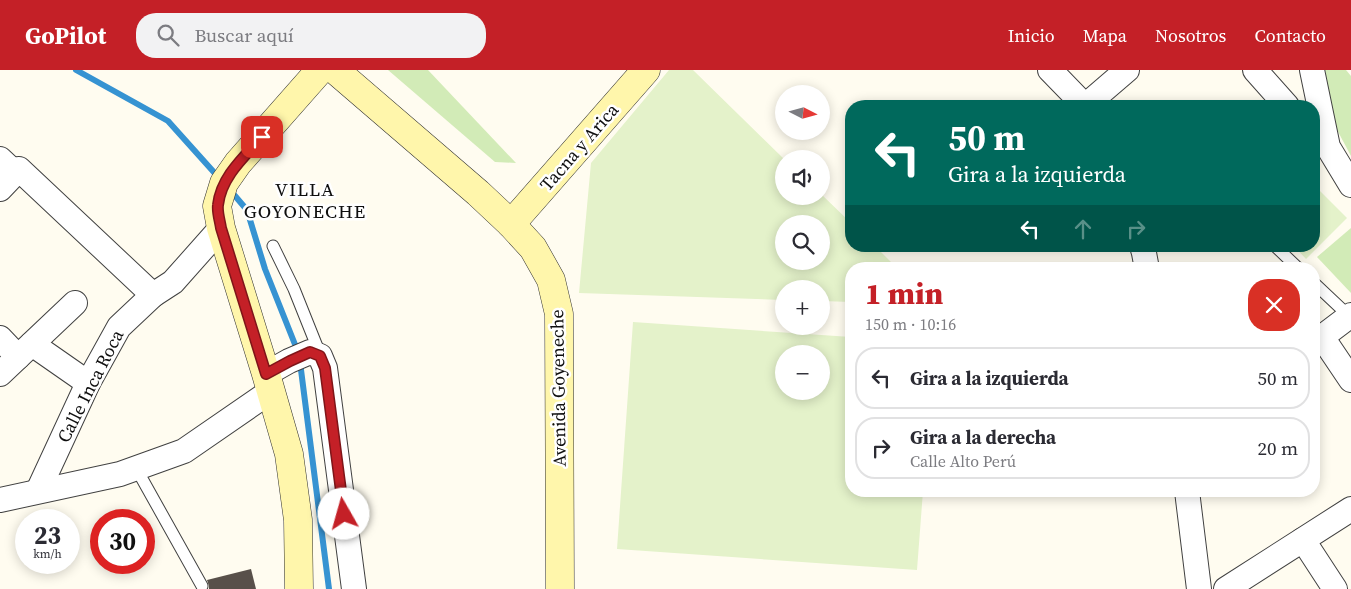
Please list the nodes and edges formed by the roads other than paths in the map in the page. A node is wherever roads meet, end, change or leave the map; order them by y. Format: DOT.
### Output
graph roads {
  1 [pos="320,70"];
  2 [pos="335,70"];
  3 [pos="646,70"];
  4 [pos="1050,70"];
  5 [pos="1127,70"];
  6 [pos="1255,70"];
  7 [pos="1312,70"];
  8 [pos="1079,100"];
  9 [pos="1092,100"];
  10 [pos="1282,100"];
  11 [pos="1316,100"];
  12 [pos="1321,140"];
  13 [pos="5,174"];
  14 [pos="1351,185"];
  15 [pos="219,217"];
  16 [pos="511,224"];
  17 [pos="273,246"];
  18 [pos="1281,252"];
  19 [pos="1292,262"];
  20 [pos="1320,288"];
  21 [pos="153,295"];
  22 [pos="75,304"];
  23 [pos="1350,316"];
  24 [pos="0,338"];
  25 [pos="1320,338"];
  26 [pos="1320,342"];
  27 [pos="25,350"];
  28 [pos="291,367"];
  29 [pos="0,374"];
  30 [pos="1351,380"];
  31 [pos="88,383"];
  32 [pos="136,468"];
  33 [pos="38,491"];
  34 [pos="1188,497"];
  35 [pos="0,500"];
  36 [pos="1351,509"];
  37 [pos="1303,540"];
  38 [pos="202,586"];
  39 [pos="299,589"];
  40 [pos="354,589"];
  41 [pos="560,589"];
  42 [pos="1199,589"];
  43 [pos="1226,589"];
  44 [pos="1335,589"];
  1 -- 15 [label="street"];
  2 -- 16 [label="street, Avenida Goyeneche"];
  3 -- 16 [label="street, Tacna y Arica"];
  4 -- 8 [label="street"];
  5 -- 9 [label="street"];
  6 -- 10 [label="street"];
  7 -- 11 [label="street"];
  12 -- 14 [label="street"];
  13 -- 21 [label="street"];
  15 -- 21 [label="street, Calle Inca Roca"];
  15 -- 28 [label="street"];
  16 -- 41 [label="street, Avenida Goyeneche"];
  17 -- 28 [label="lane"];
  18 -- 19 [label="lane"];
  20 -- 23 [label="lane"];
  21 -- 31 [label="street, Calle Inca Roca"];
  22 -- 27 [label="street"];
  23 -- 25 [label="street"];
  24 -- 27 [label="street"];
  26 -- 30 [label="street"];
  27 -- 29 [label="street"];
  27 -- 31 [label="street"];
  28 -- 32 [label="street"];
  28 -- 39 [label="street"];
  28 -- 40 [label="street"];
  31 -- 33 [label="street, Calle Inca Roca"];
  32 -- 33 [label="street"];
  32 -- 38 [label="lane"];
  33 -- 35 [label="street"];
  34 -- 42 [label="street"];
  36 -- 37 [label="street"];
  37 -- 43 [label="street"];
  37 -- 44 [label="street"];
}
